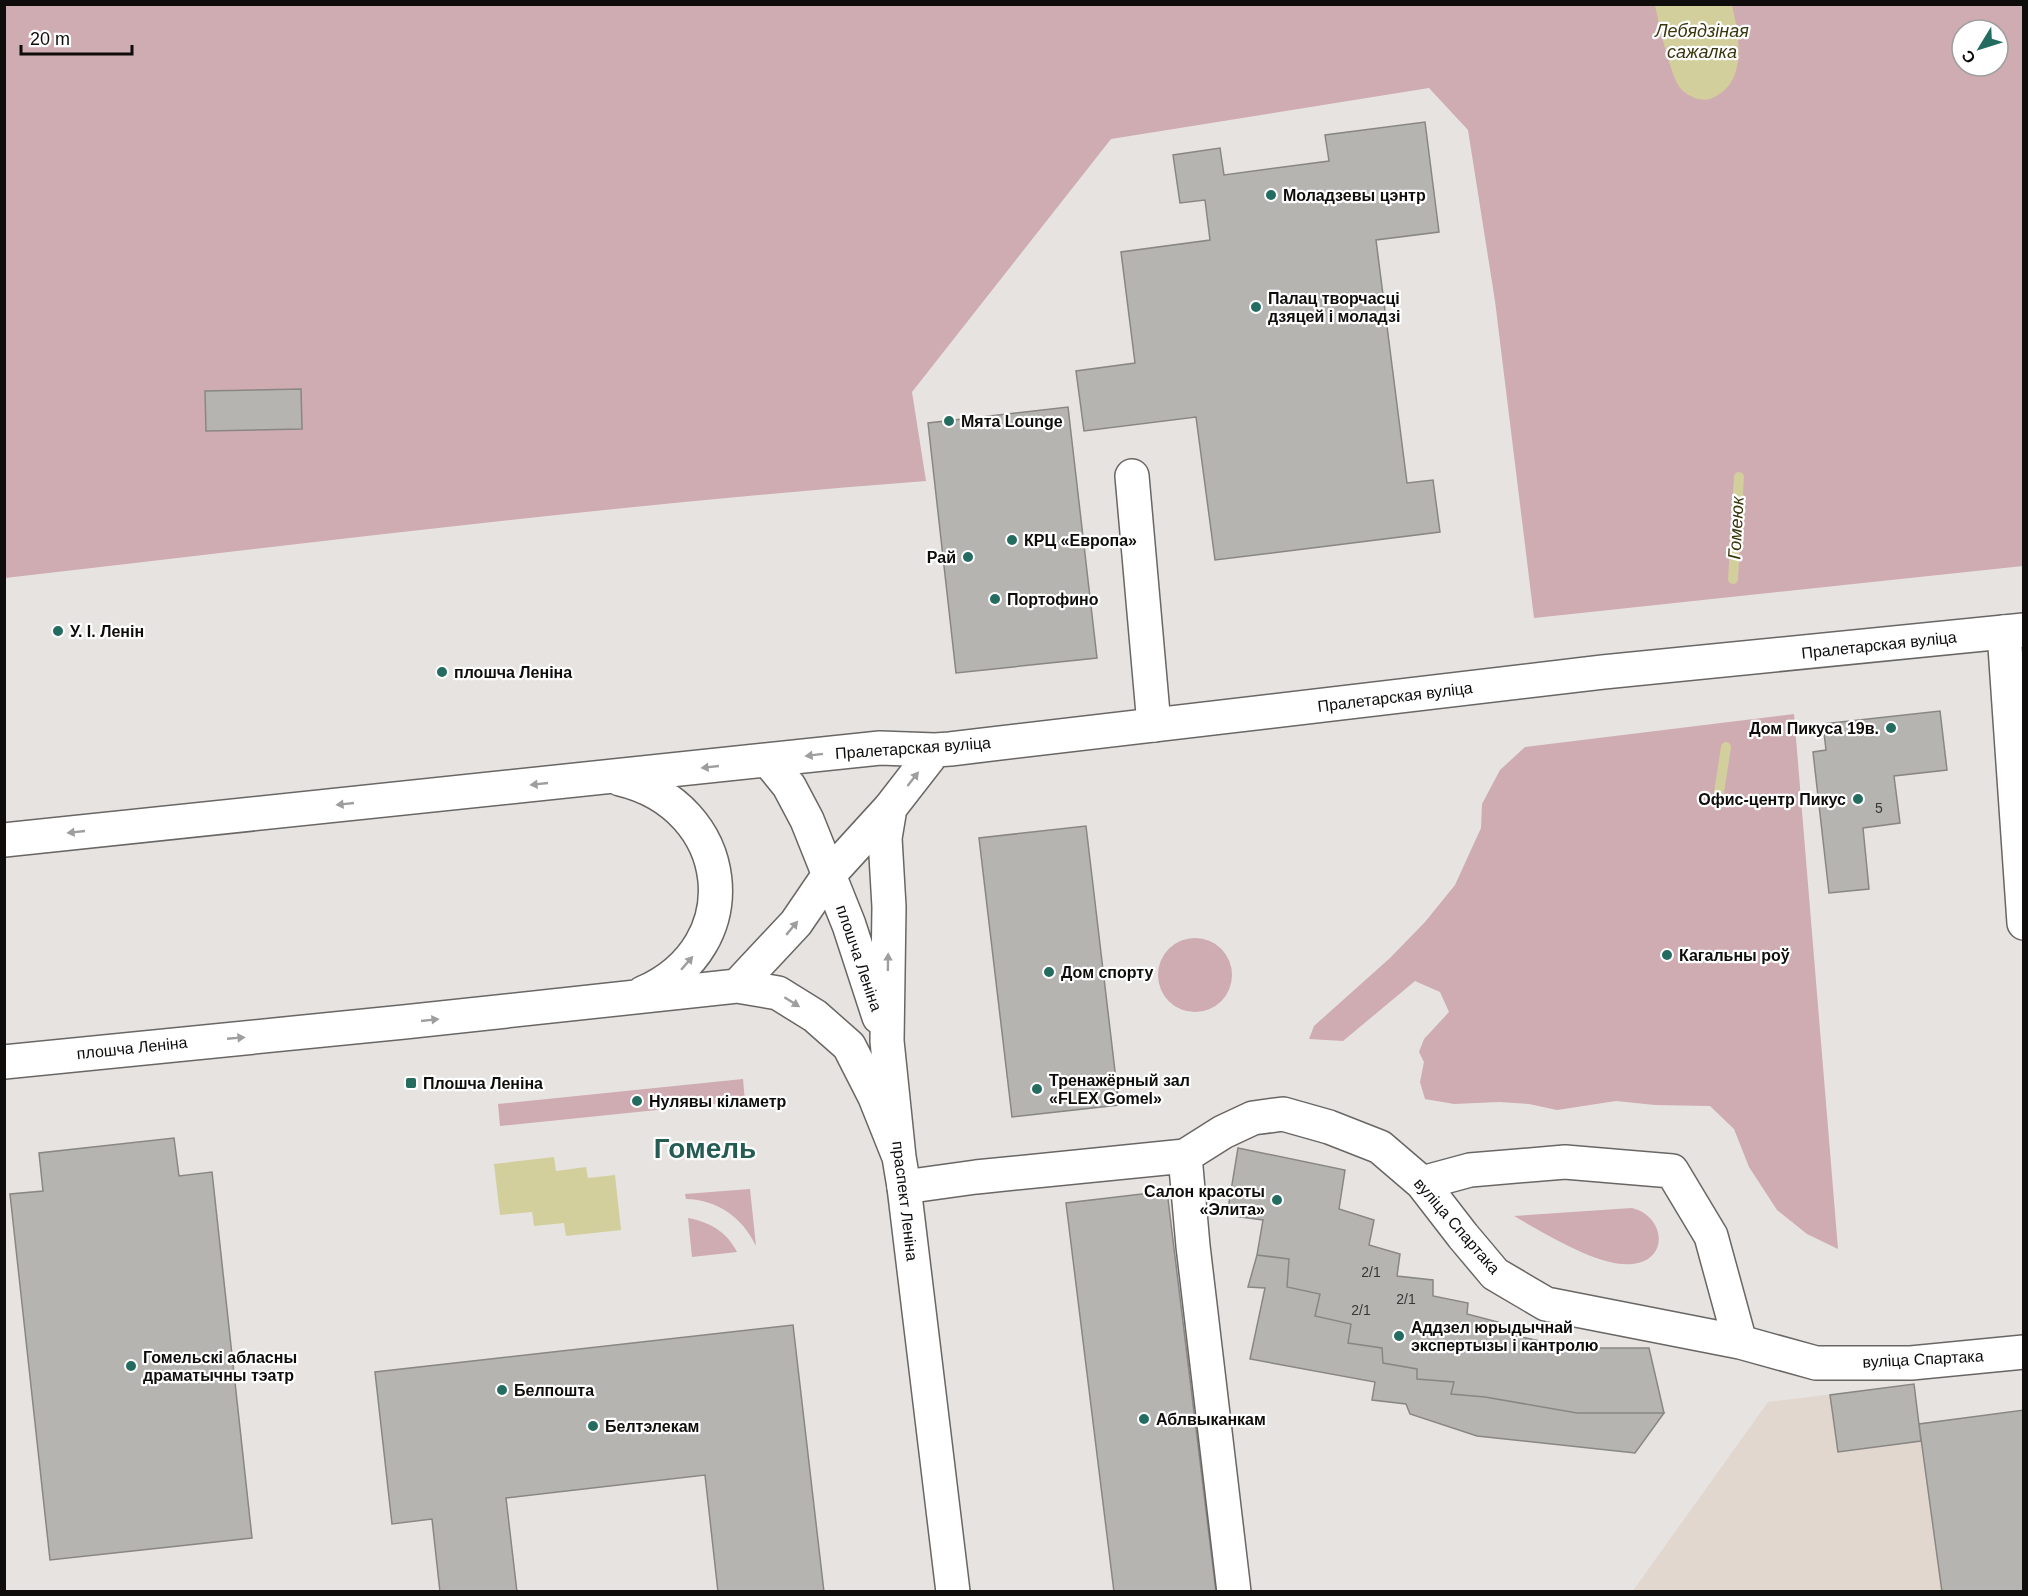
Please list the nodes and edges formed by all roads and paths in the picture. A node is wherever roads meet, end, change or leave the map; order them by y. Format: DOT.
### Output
graph roads {
  1 [pos="1132,476"];
  2 [pos="2014,631"];
  3 [pos="1154,725"];
  4 [pos="935,750"];
  5 [pos="768,760"];
  6 [pos="597,778"];
  7 [pos="890,808"];
  8 [pos="4,840"];
  9 [pos="828,876"];
  10 [pos="2024,923"];
  11 [pos="737,986"];
  12 [pos="619,1000"];
  13 [pos="887,1041"];
  14 [pos="4,1062"];
  15 [pos="1185,1156"];
  16 [pos="901,1172"];
  17 [pos="1422,1183"];
  18 [pos="1740,1342"];
  19 [pos="2024,1352"];
  20 [pos="953,1592"];
  21 [pos="1234,1592"];
  1 -- 3 [label="main road"];
  2 -- 3 [label="main road, Пралетарская вуліца"];
  2 -- 10 [label="main road"];
  3 -- 4 [label="main road, Пралетарская вуліца"];
  4 -- 5 [label="main road, Пралетарская вуліца, one-way"];
  7 -- 4 [label="main road, плошча Леніна, one-way"];
  5 -- 6 [label="main road, плошча Леніна, one-way"];
  5 -- 9 [label="main road, плошча Леніна"];
  6 -- 8 [label="main road, плошча Леніна, one-way"];
  12 -- 6 [label="main road, плошча Леніна, one-way"];
  7 -- 9 [label="main road, плошча Леніна"];
  13 -- 7 [label="main road, праспект Леніна, one-way"];
  11 -- 9 [label="main road, плошча Леніна, one-way"];
  9 -- 13 [label="main road, плошча Леніна"];
  11 -- 12 [label="main road, плошча Леніна"];
  11 -- 16 [label="main road, плошча Леніна, one-way"];
  14 -- 12 [label="main road, плошча Леніна, one-way"];
  13 -- 16 [label="main road, праспект Леніна"];
  15 -- 16 [label="main road, вуліца Спартака"];
  15 -- 17 [label="main road, вуліца Спартака"];
  15 -- 21 [label="main road"];
  16 -- 20 [label="main road, праспект Леніна"];
  17 -- 18 [label="main road, вуліца Спартака"];
  17 -- 18 [label="main road"];
  18 -- 19 [label="main road, вуліца Спартака"];
}
